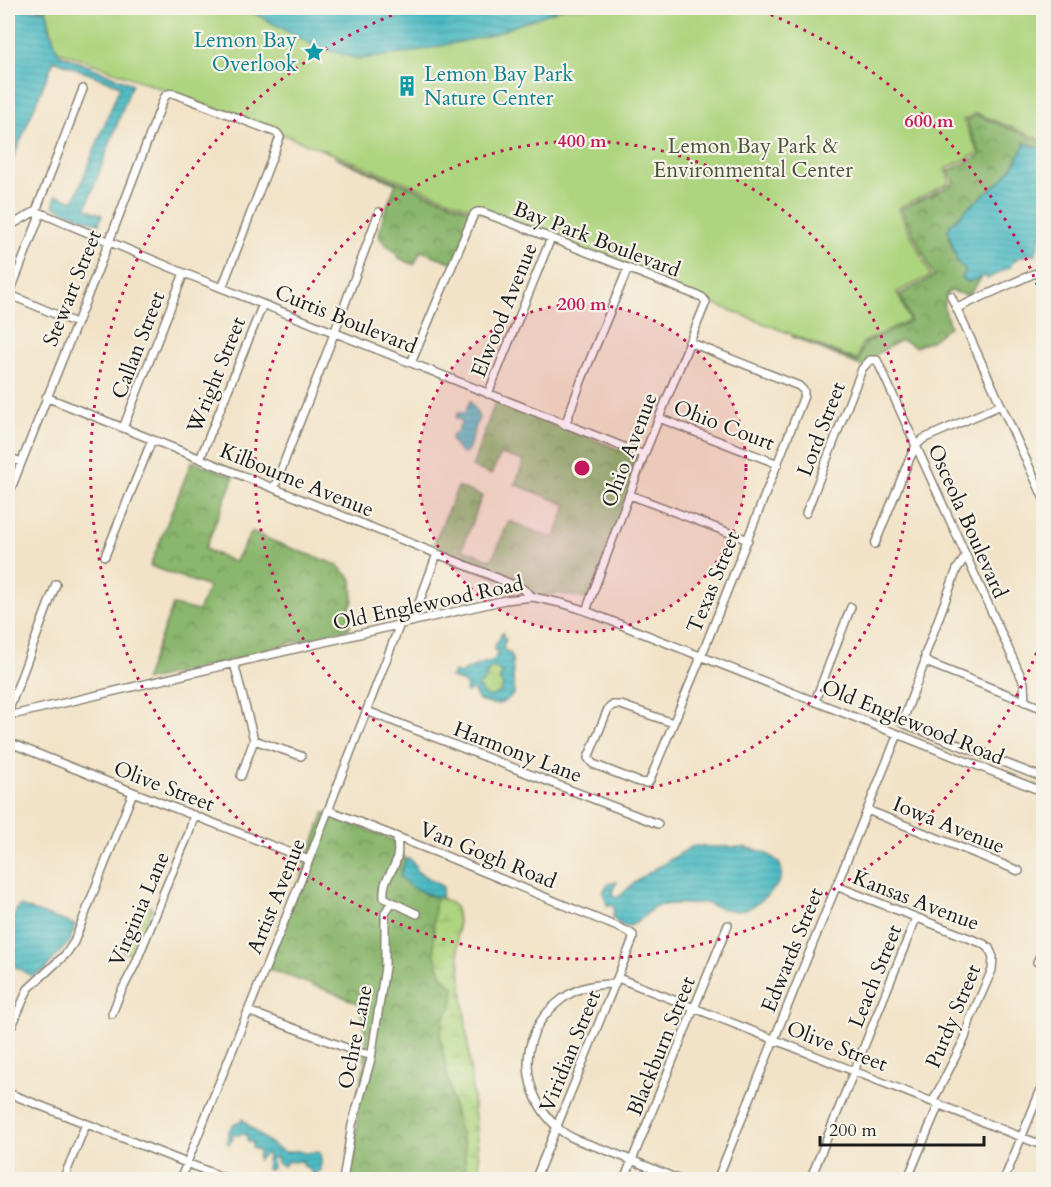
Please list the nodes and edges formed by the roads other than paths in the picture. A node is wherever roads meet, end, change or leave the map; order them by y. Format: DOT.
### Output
graph roads {
  1 [pos="82,89"];
  2 [pos="36,211"];
  3 [pos="379,212"];
  4 [pos="8,227"];
  5 [pos="551,238"];
  6 [pos="109,242"];
  7 [pos="628,268"];
  8 [pos="1043,271"];
  9 [pos="184,273"];
  10 [pos="222,288"];
  11 [pos="8,294"];
  12 [pos="951,296"];
  13 [pos="706,302"];
  14 [pos="263,304"];
  15 [pos="957,308"];
  16 [pos="76,323"];
  17 [pos="334,332"];
  18 [pos="689,342"];
  19 [pos="872,360"];
  20 [pos="411,363"];
  21 [pos="488,394"];
  22 [pos="46,397"];
  23 [pos="1001,405"];
  24 [pos="659,418"];
  25 [pos="565,424"];
  26 [pos="123,428"];
  27 [pos="152,440"];
  28 [pos="916,446"];
  29 [pos="644,455"];
  30 [pos="8,457"];
  31 [pos="200,459"];
  32 [pos="21,462"];
  33 [pos="778,464"];
  34 [pos="274,488"];
  35 [pos="630,495"];
  36 [pos="8,496"];
  37 [pos="1044,499"];
  38 [pos="806,513"];
  39 [pos="748,540"];
  40 [pos="875,544"];
  41 [pos="437,554"];
  42 [pos="105,556"];
  43 [pos="966,556"];
  44 [pos="56,584"];
  45 [pos="533,597"];
  46 [pos="851,608"];
  47 [pos="586,611"];
  48 [pos="412,622"];
  49 [pos="400,624"];
  50 [pos="701,657"];
  51 [pos="925,661"];
  52 [pos="234,663"];
  53 [pos="815,701"];
  54 [pos="1025,702"];
  55 [pos="1044,709"];
  56 [pos="367,711"];
  57 [pos="8,714"];
  58 [pos="673,723"];
  59 [pos="898,734"];
  60 [pos="254,740"];
  61 [pos="8,742"];
  62 [pos="301,756"];
  63 [pos="241,776"];
  64 [pos="1044,778"];
  65 [pos="133,792"];
  66 [pos="1044,792"];
  67 [pos="328,810"];
  68 [pos="867,810"];
  69 [pos="194,815"];
  70 [pos="658,824"];
  71 [pos="397,837"];
  72 [pos="309,860"];
  73 [pos="1019,871"];
  74 [pos="836,886"];
  75 [pos="392,902"];
  76 [pos="417,914"];
  77 [pos="916,918"];
  78 [pos="728,925"];
  79 [pos="633,935"];
  80 [pos="984,944"];
  81 [pos="1044,947"];
  82 [pos="1037,962"];
  83 [pos="616,981"];
  84 [pos="694,1008"];
  85 [pos="248,1011"];
  86 [pos="112,1014"];
  87 [pos="12,1026"];
  88 [pos="773,1040"];
  89 [pos="371,1055"];
  90 [pos="854,1071"];
  91 [pos="1044,1082"];
  92 [pos="8,1093"];
  93 [pos="936,1102"];
  94 [pos="86,1124"];
  95 [pos="556,1127"];
  96 [pos="1021,1137"];
  97 [pos="1044,1146"];
  98 [pos="632,1160"];
  99 [pos="186,1163"];
  100 [pos="63,1179"];
  101 [pos="180,1179"];
  102 [pos="230,1179"];
  103 [pos="343,1179"];
  104 [pos="535,1179"];
  105 [pos="624,1179"];
  106 [pos="680,1179"];
  107 [pos="717,1179"];
  108 [pos="810,1179"];
  109 [pos="907,1179"];
  110 [pos="1004,1179"];
  1 -- 2 [label="street"];
  2 -- 4 [label="street"];
  2 -- 6 [label="street, Curtis Boulevard"];
  2 -- 11 [label="street"];
  3 -- 17 [label="street"];
  5 -- 7 [label="street, Bay Park Boulevard"];
  5 -- 20 [label="street, Bay Park Boulevard"];
  5 -- 21 [label="street, Elwood Avenue"];
  6 -- 9 [label="street, Curtis Boulevard"];
  6 -- 10 [label="street, Stewart Street"];
  6 -- 16 [label="street, Stewart Street"];
  7 -- 13 [label="street, Bay Park Boulevard"];
  7 -- 25 [label="street"];
  8 -- 15 [label="street"];
  9 -- 10 [label="street, Curtis Boulevard"];
  9 -- 26 [label="street, Callan Street"];
  10 -- 14 [label="street, Curtis Boulevard"];
  11 -- 16 [label="street"];
  12 -- 15 [label="street"];
  13 -- 18 [label="street, Ohio Avenue"];
  14 -- 17 [label="street, Curtis Boulevard"];
  14 -- 31 [label="street, Wright Street"];
  15 -- 23 [label="street"];
  16 -- 22 [label="street, Stewart Street"];
  17 -- 20 [label="street, Curtis Boulevard"];
  17 -- 34 [label="street"];
  18 -- 24 [label="street, Ohio Avenue"];
  18 -- 33 [label="street, Texas Street"];
  19 -- 28 [label="street, Osceola Boulevard"];
  19 -- 38 [label="street, Lord Street"];
  20 -- 21 [label="street, Curtis Boulevard"];
  21 -- 25 [label="street, Curtis Boulevard"];
  22 -- 26 [label="street, Kilbourne Avenue"];
  22 -- 32 [label="street, Stewart Street"];
  23 -- 28 [label="street"];
  23 -- 37 [label="street"];
  24 -- 29 [label="street, Ohio Avenue"];
  24 -- 33 [label="street, Ohio Court"];
  25 -- 29 [label="street, Curtis Boulevard"];
  26 -- 27 [label="street, Kilbourne Avenue"];
  27 -- 31 [label="street, Kilbourne Avenue"];
  27 -- 42 [label="street"];
  28 -- 40 [label="street"];
  28 -- 43 [label="street, Osceola Boulevard"];
  29 -- 35 [label="street, Ohio Avenue"];
  30 -- 32 [label="street"];
  31 -- 34 [label="street, Kilbourne Avenue"];
  32 -- 36 [label="street, Stewart Street"];
  33 -- 39 [label="street, Texas Street"];
  34 -- 41 [label="street, Kilbourne Avenue"];
  35 -- 39 [label="street"];
  35 -- 47 [label="street, Ohio Avenue"];
  39 -- 50 [label="street, Texas Street"];
  41 -- 45 [label="street, Kilbourne Avenue"];
  41 -- 48 [label="street"];
  43 -- 51 [label="street"];
  43 -- 54 [label="street, Osceola Boulevard"];
  44 -- 57 [label="street"];
  45 -- 47 [label="street, Old Englewood Road"];
  45 -- 48 [label="street, Old Englewood Road"];
  46 -- 53 [label="street"];
  47 -- 50 [label="street, Old Englewood Road"];
  48 -- 49 [label="street, Old Englewood Road"];
  49 -- 52 [label="street, Old Englewood Road"];
  49 -- 56 [label="street, Artist Avenue"];
  50 -- 53 [label="street, Old Englewood Road"];
  50 -- 58 [label="street, Texas Street"];
  51 -- 54 [label="street"];
  51 -- 64 [label="street"];
  52 -- 57 [label="street, Old Englewood Road"];
  52 -- 60 [label="street"];
  53 -- 59 [label="street, Old Englewood Road"];
  54 -- 55 [label="street"];
  56 -- 67 [label="street, Artist Avenue"];
  56 -- 70 [label="street, Harmony Lane"];
  58 -- 58 [label="street, Texas Street"];
  59 -- 66 [label="street, Old Englewood Road"];
  59 -- 68 [label="street, Edwards Street"];
  60 -- 62 [label="street"];
  60 -- 63 [label="street"];
  61 -- 65 [label="street, Olive Street"];
  65 -- 69 [label="street, Olive Street"];
  65 -- 87 [label="street"];
  67 -- 71 [label="street, Van Gogh Road"];
  67 -- 72 [label="street, Artist Avenue"];
  68 -- 73 [label="street, Iowa Avenue"];
  68 -- 74 [label="street, Edwards Street"];
  69 -- 72 [label="street, Olive Street"];
  69 -- 86 [label="street, Virginia Lane"];
  71 -- 75 [label="street"];
  71 -- 79 [label="street, Van Gogh Road"];
  72 -- 85 [label="street, Artist Avenue"];
  74 -- 77 [label="street, Kansas Avenue"];
  74 -- 88 [label="street, Edwards Street"];
  75 -- 76 [label="street"];
  75 -- 89 [label="street, Ochre Lane"];
  77 -- 80 [label="street, Kansas Avenue"];
  77 -- 90 [label="street, Leach Street"];
  78 -- 84 [label="street, Blackburn Street"];
  79 -- 83 [label="street, Viridian Street"];
  80 -- 93 [label="street, Purdy Street"];
  81 -- 82 [label="street"];
  83 -- 84 [label="street, Olive Street"];
  83 -- 95 [label="street, Viridian Street"];
  83 -- 95 [label="street"];
  84 -- 88 [label="street, Olive Street"];
  84 -- 98 [label="street, Blackburn Street"];
  85 -- 89 [label="street"];
  85 -- 99 [label="street, Artist Avenue"];
  88 -- 90 [label="street, Olive Street"];
  88 -- 107 [label="street, Edwards Street"];
  89 -- 103 [label="street, Ochre Lane"];
  90 -- 93 [label="street, Olive Street"];
  90 -- 108 [label="street, Leach Street"];
  91 -- 96 [label="street"];
  92 -- 94 [label="street"];
  93 -- 96 [label="street, Olive Street"];
  93 -- 109 [label="street, Purdy Street"];
  94 -- 99 [label="street"];
  94 -- 100 [label="street"];
  95 -- 98 [label="street"];
  95 -- 104 [label="street, Viridian Street"];
  96 -- 97 [label="street, Olive Street"];
  96 -- 110 [label="street"];
  98 -- 105 [label="street, Blackburn Street"];
  98 -- 106 [label="street"];
  99 -- 101 [label="street, Artist Avenue"];
  99 -- 102 [label="street"];
}
